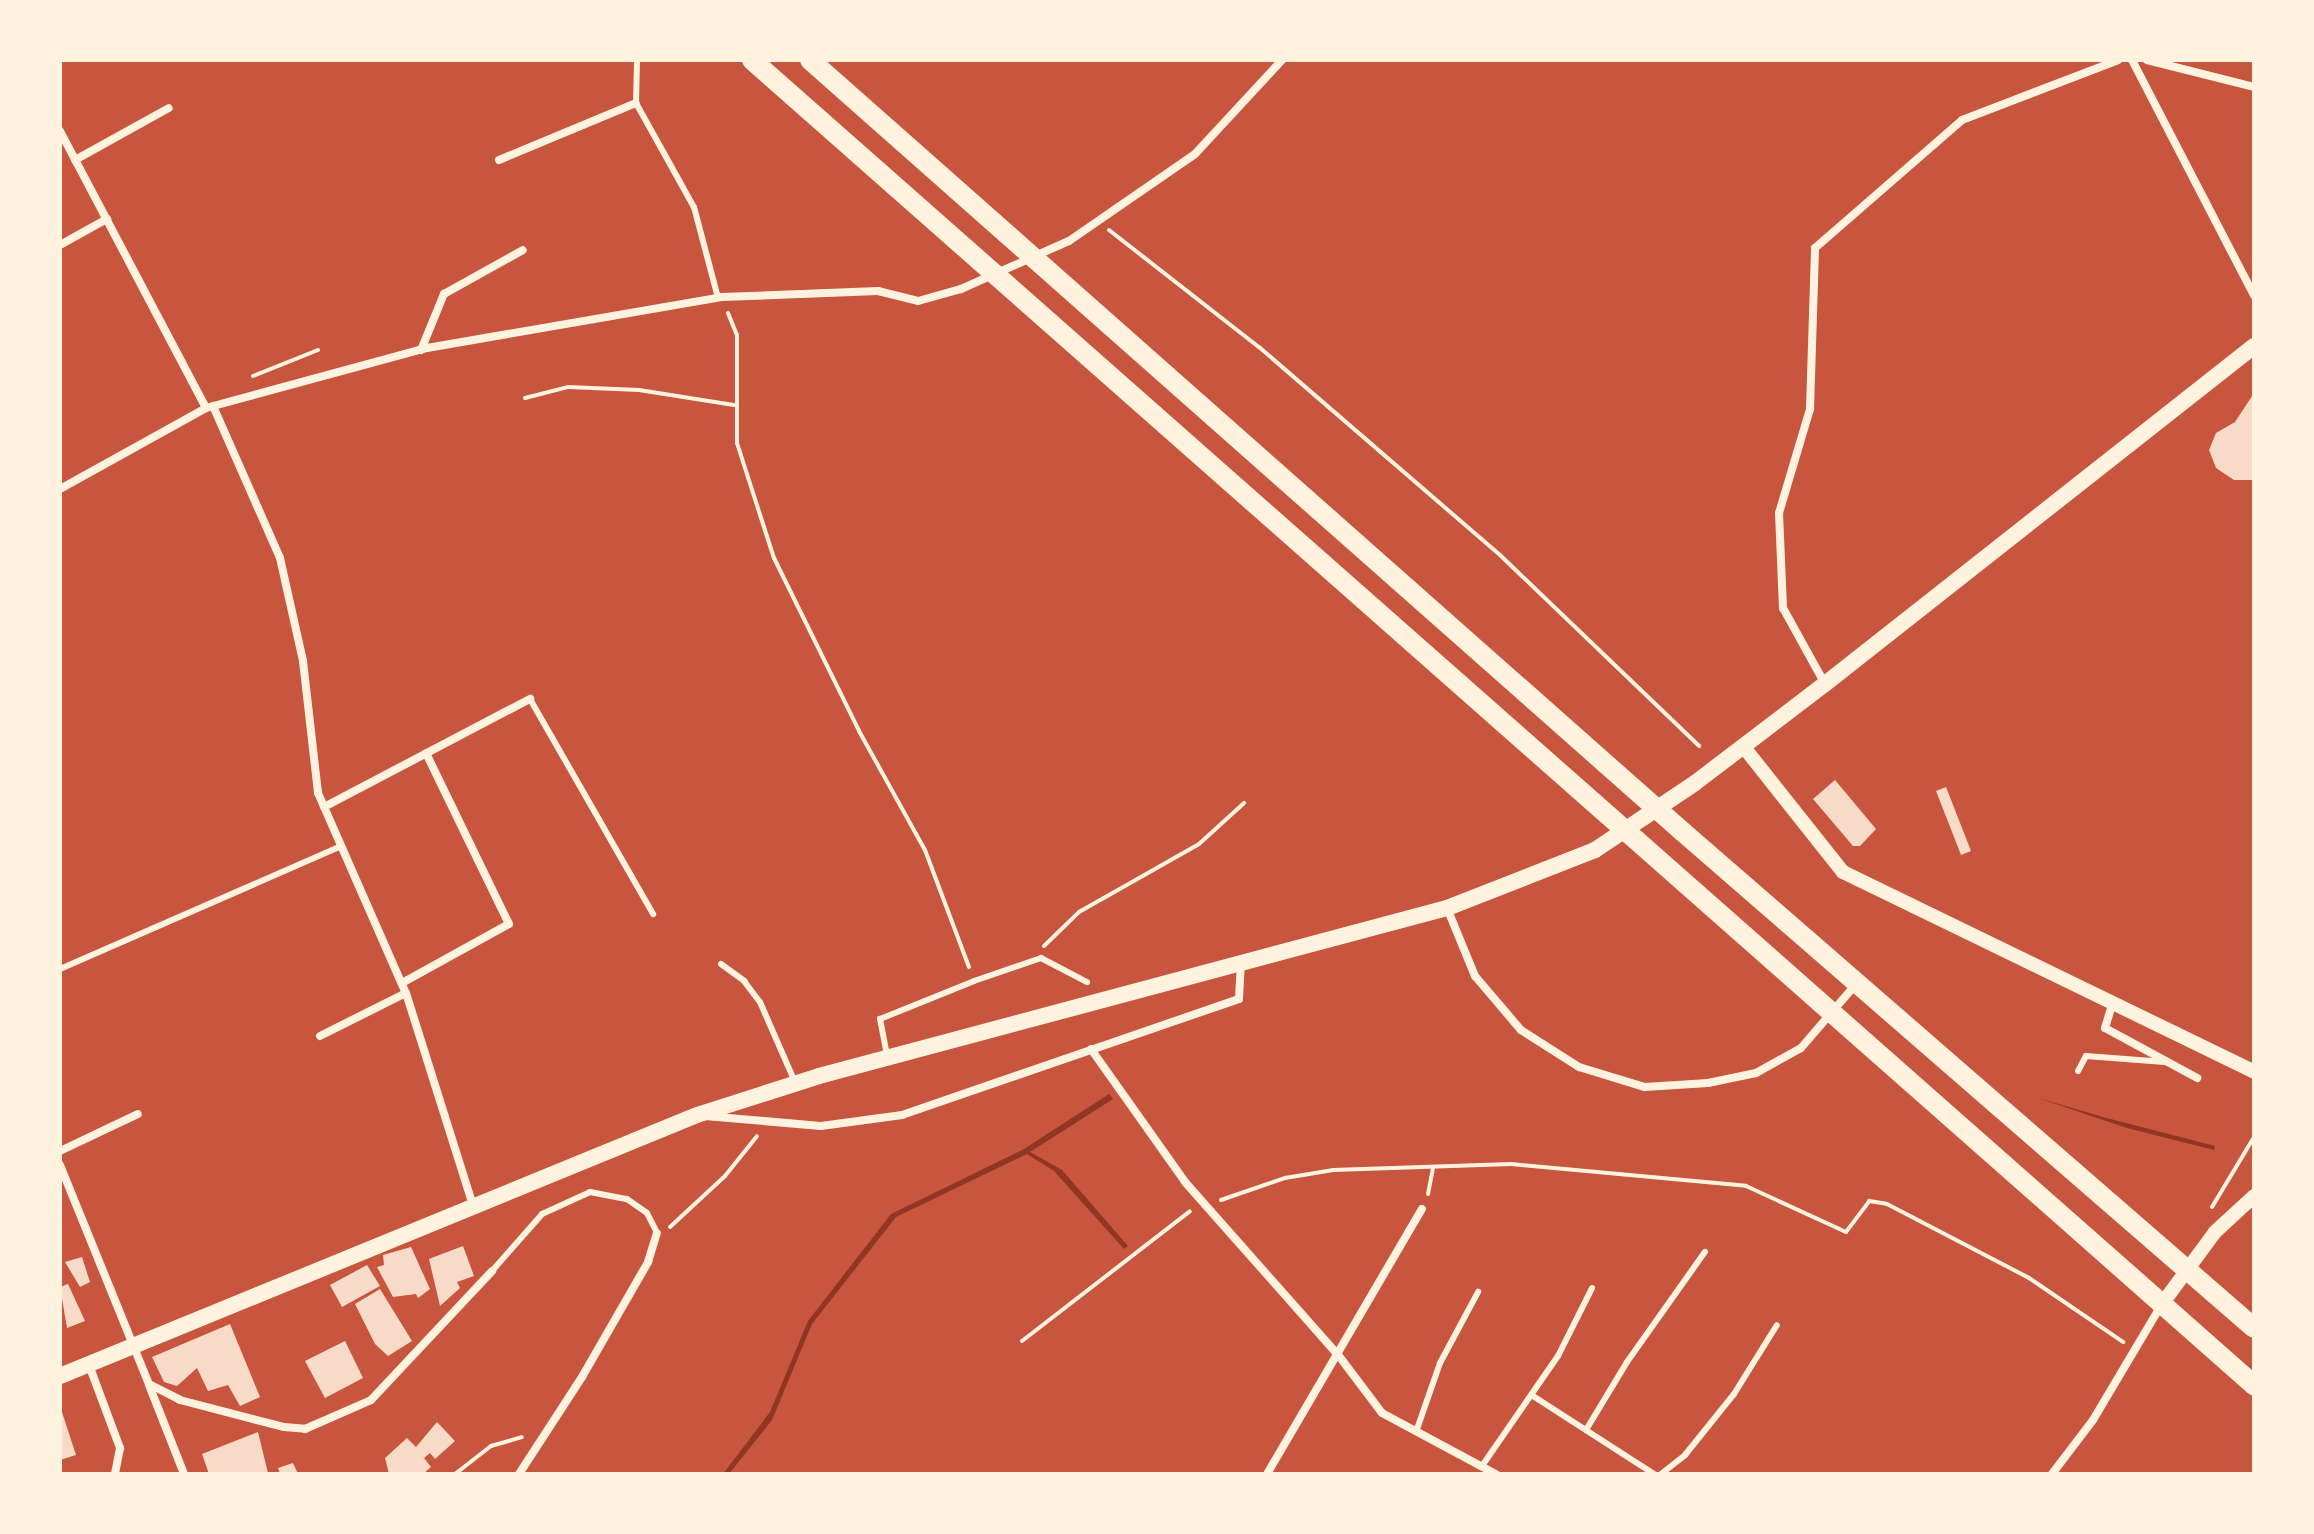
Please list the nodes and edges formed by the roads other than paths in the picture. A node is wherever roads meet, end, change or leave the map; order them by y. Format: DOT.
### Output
graph roads {
  1 [pos="637,60"];
  2 [pos="752,60"];
  3 [pos="810,60"];
  4 [pos="1282,60"];
  5 [pos="2118,60"];
  6 [pos="2132,60"];
  7 [pos="2147,60"];
  8 [pos="2254,87"];
  9 [pos="636,103"];
  10 [pos="169,108"];
  11 [pos="60,131"];
  12 [pos="75,160"];
  13 [pos="499,160"];
  14 [pos="107,219"];
  15 [pos="60,245"];
  16 [pos="523,250"];
  17 [pos="2254,295"];
  18 [pos="720,297"];
  19 [pos="2254,346"];
  20 [pos="421,350"];
  21 [pos="210,407"];
  22 [pos="60,489"];
  23 [pos="1825,684"];
  24 [pos="530,699"];
  25 [pos="1743,746"];
  26 [pos="426,753"];
  27 [pos="324,807"];
  28 [pos="341,846"];
  29 [pos="1447,908"];
  30 [pos="653,914"];
  31 [pos="1241,963"];
  32 [pos="721,964"];
  33 [pos="60,969"];
  34 [pos="1087,982"];
  35 [pos="1858,982"];
  36 [pos="402,983"];
  37 [pos="406,993"];
  38 [pos="2112,1005"];
  39 [pos="1833,1012"];
  40 [pos="320,1036"];
  41 [pos="1091,1049"];
  42 [pos="888,1058"];
  43 [pos="2169,1062"];
  44 [pos="2253,1068"];
  45 [pos="2078,1071"];
  46 [pos="2197,1078"];
  47 [pos="795,1084"];
  48 [pos="138,1114"];
  49 [pos="697,1115"];
  50 [pos="60,1151"];
  51 [pos="60,1165"];
  52 [pos="2254,1196"];
  53 [pos="472,1202"];
  54 [pos="1422,1209"];
  55 [pos="657,1233"];
  56 [pos="1705,1252"];
  57 [pos="2186,1268"];
  58 [pos="492,1271"];
  59 [pos="1592,1288"];
  60 [pos="1478,1292"];
  61 [pos="2162,1304"];
  62 [pos="1777,1325"];
  63 [pos="2254,1328"];
  64 [pos="133,1347"];
  65 [pos="1339,1356"];
  66 [pos="89,1365"];
  67 [pos="60,1376"];
  68 [pos="149,1384"];
  69 [pos="2254,1385"];
  70 [pos="1533,1396"];
  71 [pos="1586,1430"];
  72 [pos="1416,1432"];
  73 [pos="1482,1466"];
  74 [pos="115,1474"];
  75 [pos="184,1474"];
  76 [pos="519,1474"];
  77 [pos="1267,1474"];
  78 [pos="1496,1474"];
  79 [pos="1654,1474"];
  80 [pos="1663,1474"];
  81 [pos="2052,1474"];
  1 -- 9 [label="lane"];
  2 -- 39 [label="highway"];
  3 -- 35 [label="highway"];
  4 -- 18 [label="street"];
  5 -- 23 [label="street"];
  6 -- 17 [label="street"];
  7 -- 8 [label="street"];
  9 -- 13 [label="street"];
  9 -- 18 [label="lane"];
  10 -- 12 [label="street"];
  11 -- 12 [label="street"];
  12 -- 14 [label="street"];
  14 -- 15 [label="street"];
  14 -- 21 [label="street"];
  16 -- 20 [label="street"];
  18 -- 20 [label="street"];
  19 -- 23 [label="main road"];
  20 -- 21 [label="street"];
  21 -- 22 [label="street"];
  21 -- 27 [label="street"];
  23 -- 25 [label="main road"];
  24 -- 26 [label="street"];
  24 -- 30 [label="lane"];
  25 -- 29 [label="main road"];
  25 -- 38 [label="street"];
  26 -- 27 [label="street"];
  26 -- 36 [label="street"];
  27 -- 28 [label="street"];
  28 -- 33 [label="lane"];
  28 -- 36 [label="street"];
  29 -- 31 [label="main road"];
  29 -- 39 [label="street"];
  31 -- 41 [label="street"];
  31 -- 42 [label="main road"];
  32 -- 47 [label="lane"];
  34 -- 42 [label="lane"];
  35 -- 39 [label="street"];
  35 -- 57 [label="highway"];
  36 -- 37 [label="street"];
  37 -- 40 [label="street"];
  37 -- 53 [label="street"];
  38 -- 43 [label="street"];
  38 -- 44 [label="street"];
  39 -- 61 [label="highway"];
  41 -- 49 [label="street"];
  41 -- 65 [label="street"];
  42 -- 47 [label="main road"];
  43 -- 45 [label="lane"];
  43 -- 46 [label="street"];
  47 -- 49 [label="main road"];
  48 -- 50 [label="street"];
  49 -- 53 [label="main road"];
  51 -- 64 [label="street"];
  52 -- 57 [label="street"];
  53 -- 64 [label="main road"];
  54 -- 65 [label="street"];
  55 -- 58 [label="lane"];
  55 -- 76 [label="street"];
  56 -- 71 [label="lane"];
  57 -- 61 [label="street"];
  57 -- 63 [label="highway"];
  58 -- 68 [label="street"];
  59 -- 70 [label="lane"];
  60 -- 72 [label="lane"];
  61 -- 69 [label="highway"];
  61 -- 81 [label="street"];
  62 -- 80 [label="lane"];
  64 -- 66 [label="main road"];
  64 -- 68 [label="street"];
  65 -- 72 [label="street"];
  65 -- 77 [label="street"];
  66 -- 67 [label="main road"];
  66 -- 74 [label="street"];
  68 -- 75 [label="street"];
  70 -- 71 [label="lane"];
  70 -- 73 [label="lane"];
  71 -- 79 [label="lane"];
  72 -- 73 [label="street"];
  73 -- 78 [label="street"];
}
